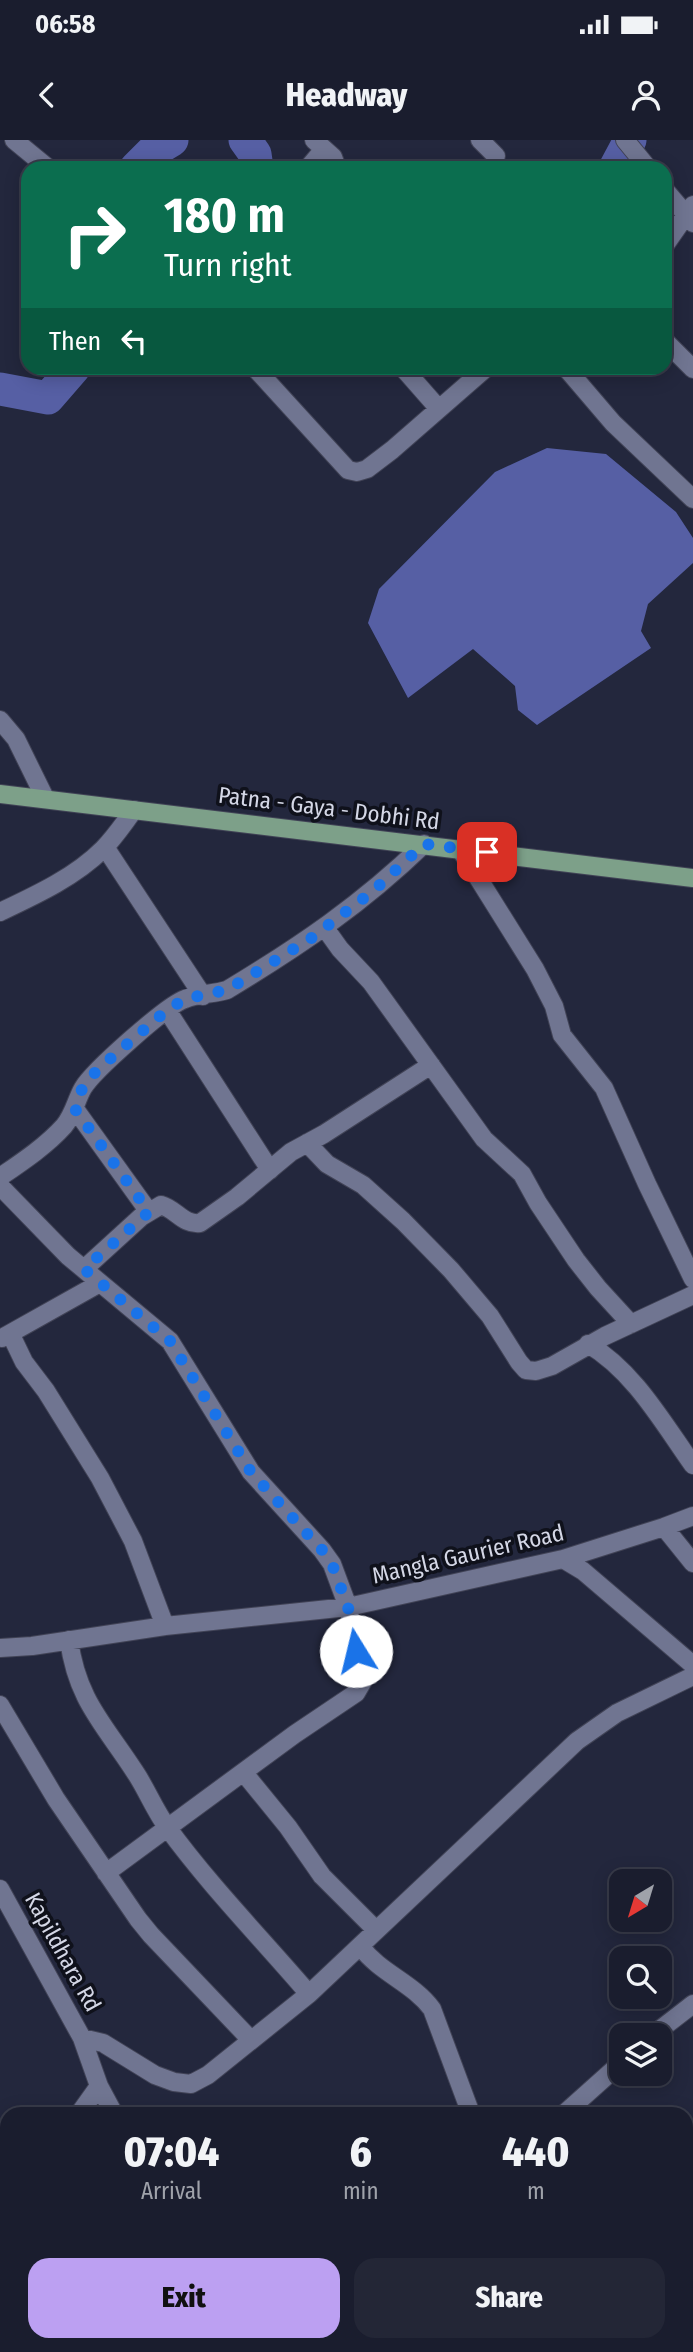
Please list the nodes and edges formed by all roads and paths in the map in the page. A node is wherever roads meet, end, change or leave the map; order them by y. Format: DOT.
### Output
graph roads {
  1 [pos="14,140"];
  2 [pos="480,140"];
  3 [pos="625,140"];
  4 [pos="319,145"];
  5 [pos="496,156"];
  6 [pos="40,161"];
  7 [pos="311,161"];
  8 [pos="334,161"];
  9 [pos="642,161"];
  10 [pos="672,197"];
  11 [pos="690,214"];
  12 [pos="672,236"];
  13 [pos="672,348"];
  14 [pos="693,369"];
  15 [pos="261,375"];
  16 [pos="409,375"];
  17 [pos="478,375"];
  18 [pos="572,375"];
  19 [pos="439,409"];
  20 [pos="693,499"];
  21 [pos="0,720"];
  22 [pos="0,794"];
  23 [pos="45,798"];
  24 [pos="134,810"];
  25 [pos="424,844"];
  26 [pos="105,847"];
  27 [pos="460,849"];
  28 [pos="693,878"];
  29 [pos="0,912"];
  30 [pos="325,928"];
  31 [pos="203,996"];
  32 [pos="167,1010"];
  33 [pos="431,1065"];
  34 [pos="75,1109"];
  35 [pos="307,1143"];
  36 [pos="270,1170"];
  37 [pos="0,1177"];
  38 [pos="0,1186"];
  39 [pos="149,1212"];
  40 [pos="84,1269"];
  41 [pos="693,1279"];
  42 [pos="100,1283"];
  43 [pos="693,1295"];
  44 [pos="631,1324"];
  45 [pos="5,1337"];
  46 [pos="588,1345"];
  47 [pos="693,1465"];
  48 [pos="693,1516"];
  49 [pos="664,1527"];
  50 [pos="563,1559"];
  51 [pos="693,1563"];
  52 [pos="348,1607"];
  53 [pos="164,1626"];
  54 [pos="69,1640"];
  55 [pos="0,1648"];
  56 [pos="693,1665"];
  57 [pos="693,1676"];
  58 [pos="0,1705"];
  59 [pos="244,1773"];
  60 [pos="167,1827"];
  61 [pos="106,1873"];
  62 [pos="0,1889"];
  63 [pos="376,1930"];
  64 [pos="361,1947"];
  65 [pos="309,1994"];
  66 [pos="693,2004"];
  67 [pos="668,2023"];
  68 [pos="82,2038"];
  69 [pos="251,2040"];
  70 [pos="609,2074"];
  71 [pos="99,2086"];
  72 [pos="84,2107"];
  73 [pos="110,2107"];
  74 [pos="468,2107"];
  75 [pos="572,2107"];
  1 -- 6 [label="street"];
  2 -- 5 [label="street"];
  3 -- 9 [label="street"];
  4 -- 7 [label="street"];
  4 -- 8 [label="street"];
  10 -- 11 [label="street"];
  11 -- 12 [label="street"];
  13 -- 14 [label="street"];
  15 -- 19 [label="street"];
  16 -- 19 [label="street"];
  17 -- 19 [label="street"];
  18 -- 20 [label="street"];
  21 -- 23 [label="street"];
  22 -- 23 [label="main road, Patna - Gaya - Dobhi Rd"];
  23 -- 24 [label="main road, Patna - Gaya - Dobhi Rd"];
  24 -- 25 [label="main road, Patna - Gaya - Dobhi Rd"];
  24 -- 26 [label="street"];
  25 -- 27 [label="main road, Patna - Gaya - Dobhi Rd"];
  25 -- 30 [label="street"];
  26 -- 29 [label="street"];
  26 -- 31 [label="street"];
  27 -- 28 [label="main road, Patna - Gaya - Dobhi Rd"];
  27 -- 41 [label="street"];
  30 -- 31 [label="street"];
  30 -- 33 [label="street"];
  31 -- 32 [label="street"];
  32 -- 34 [label="street"];
  32 -- 36 [label="street"];
  33 -- 35 [label="street"];
  33 -- 44 [label="street"];
  34 -- 37 [label="street"];
  34 -- 39 [label="street"];
  35 -- 36 [label="street"];
  35 -- 46 [label="street"];
  36 -- 39 [label="street"];
  38 -- 40 [label="street"];
  39 -- 40 [label="street"];
  40 -- 42 [label="street"];
  42 -- 45 [label="street"];
  42 -- 52 [label="street"];
  43 -- 44 [label="street"];
  44 -- 46 [label="street"];
  45 -- 53 [label="street"];
  46 -- 47 [label="street"];
  48 -- 49 [label="street, Mangla Gaurier Road"];
  49 -- 50 [label="street, Mangla Gaurier Road"];
  49 -- 51 [label="street"];
  50 -- 52 [label="street, Mangla Gaurier Road"];
  50 -- 56 [label="street"];
  52 -- 53 [label="street, Mangla Gaurier Road"];
  52 -- 59 [label="street"];
  53 -- 54 [label="street, Mangla Gaurier Road"];
  54 -- 55 [label="street, Mangla Gaurier Road"];
  54 -- 60 [label="street"];
  57 -- 63 [label="street"];
  58 -- 61 [label="street"];
  59 -- 60 [label="street"];
  59 -- 63 [label="street"];
  60 -- 61 [label="street"];
  60 -- 65 [label="street"];
  61 -- 69 [label="street"];
  62 -- 68 [label="street, Kapildhara Rd"];
  63 -- 64 [label="street"];
  64 -- 65 [label="street"];
  64 -- 74 [label="street"];
  65 -- 69 [label="street"];
  66 -- 67 [label="street"];
  68 -- 69 [label="street"];
  68 -- 71 [label="street, Kapildhara Rd"];
  70 -- 75 [label="street"];
  71 -- 72 [label="street"];
  71 -- 73 [label="street, Kapildhara Rd"];
}
